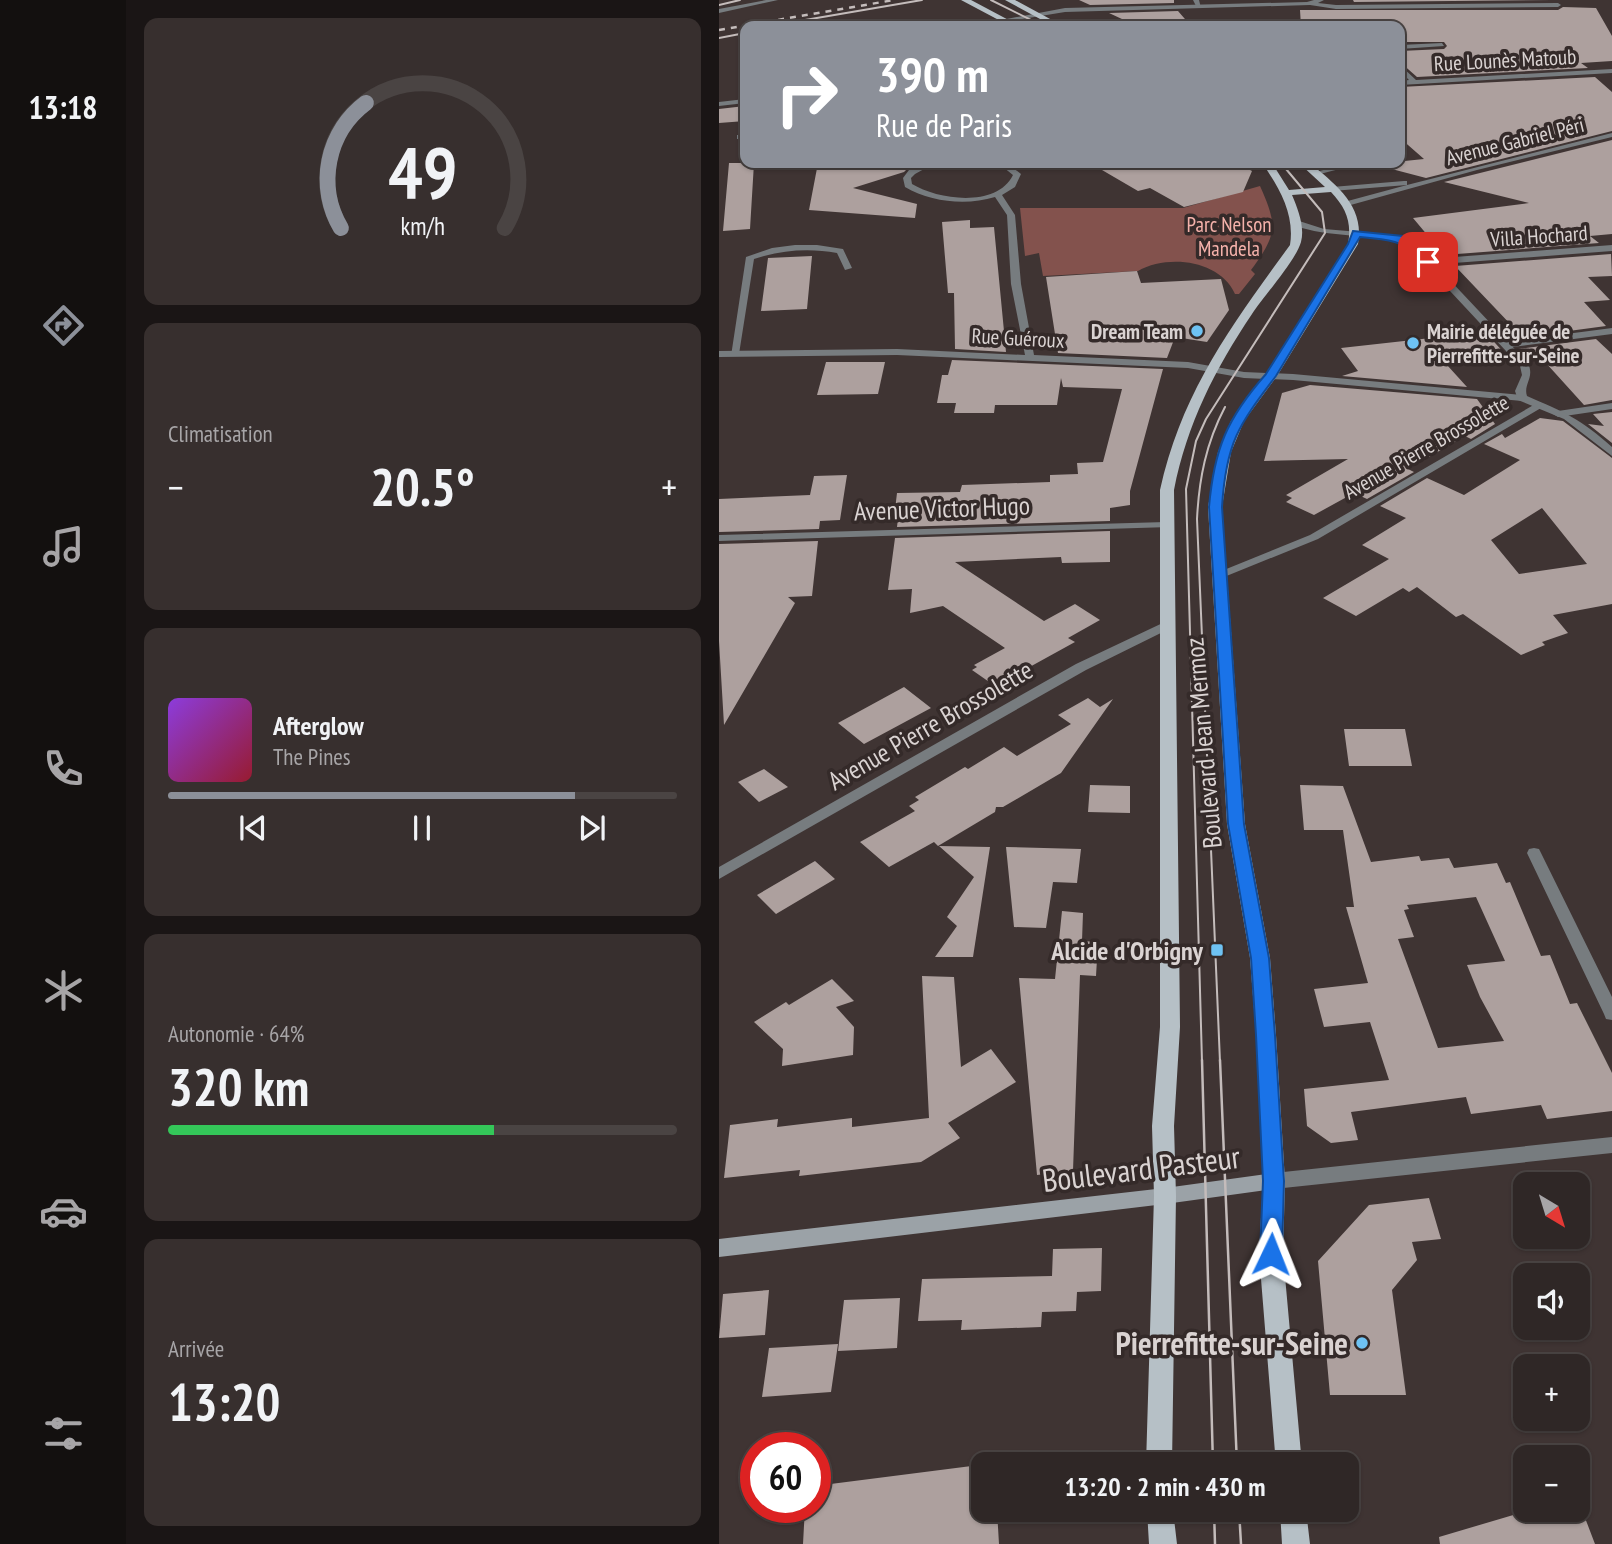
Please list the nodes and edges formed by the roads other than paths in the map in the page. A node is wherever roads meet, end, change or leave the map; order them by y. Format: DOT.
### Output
graph roads {
  1 [pos="776,0"];
  2 [pos="965,0"];
  3 [pos="1009,0"];
  4 [pos="1320,0"];
  5 [pos="1197,3"];
  6 [pos="1307,4"];
  7 [pos="1558,5"];
  8 [pos="719,11"];
  9 [pos="1037,14"];
  10 [pos="1004,20"];
  11 [pos="1050,21"];
  12 [pos="1442,45"];
  13 [pos="1405,47"];
  14 [pos="1405,72"];
  15 [pos="1610,72"];
  16 [pos="1414,82"];
  17 [pos="1405,83"];
  18 [pos="740,102"];
  19 [pos="719,104"];
  20 [pos="1612,135"];
  21 [pos="920,168"];
  22 [pos="1009,168"];
  23 [pos="1270,168"];
  24 [pos="1310,168"];
  25 [pos="1338,168"];
  26 [pos="1316,173"];
  27 [pos="1427,181"];
  28 [pos="1332,189"];
  29 [pos="997,193"];
  30 [pos="1285,193"];
  31 [pos="1347,204"];
  32 [pos="1296,223"];
  33 [pos="1357,233"];
  34 [pos="1612,248"];
  35 [pos="1428,262"];
  36 [pos="848,268"];
  37 [pos="1612,331"];
  38 [pos="1506,345"];
  39 [pos="719,354"];
  40 [pos="734,354"];
  41 [pos="1030,358"];
  42 [pos="1210,369"];
  43 [pos="1271,376"];
  44 [pos="1522,398"];
  45 [pos="1537,406"];
  46 [pos="1612,406"];
  47 [pos="1558,414"];
  48 [pos="1612,453"];
  49 [pos="1166,525"];
  50 [pos="719,538"];
  51 [pos="1220,574"];
  52 [pos="1169,624"];
  53 [pos="1535,853"];
  54 [pos="719,874"];
  55 [pos="1612,1014"];
  56 [pos="1612,1145"];
  57 [pos="1274,1181"];
  58 [pos="1165,1196"];
  59 [pos="719,1248"];
  60 [pos="1159,1452"];
  61 [pos="1288,1452"];
  62 [pos="1161,1522"];
  63 [pos="1294,1522"];
  64 [pos="1162,1544"];
  65 [pos="1296,1544"];
  1 -- 8 [label="street"];
  2 -- 10 [label="main road"];
  3 -- 9 [label="main road"];
  4 -- 6 [label="street"];
  5 -- 6 [label="street"];
  5 -- 9 [label="street"];
  6 -- 7 [label="street"];
  9 -- 10 [label="street"];
  9 -- 11 [label="main road"];
  12 -- 13 [label="street"];
  14 -- 16 [label="street"];
  15 -- 16 [label="street, Rue Lounès Matoub"];
  16 -- 17 [label="street, Rue Lounès Matoub"];
  18 -- 19 [label="street"];
  20 -- 27 [label="street, Avenue Gabriel Péri"];
  21 -- 29 [label="street"];
  22 -- 29 [label="street"];
  23 -- 30 [label="main road"];
  24 -- 26 [label="main road"];
  25 -- 26 [label="street"];
  26 -- 28 [label="main road"];
  27 -- 28 [label="street, Avenue Gabriel Péri"];
  27 -- 31 [label="street, Avenue Gabriel Péri"];
  28 -- 30 [label="main road"];
  28 -- 31 [label="main road"];
  29 -- 41 [label="street"];
  30 -- 32 [label="main road"];
  31 -- 33 [label="main road"];
  32 -- 33 [label="street"];
  32 -- 42 [label="main road, Boulevard Jean Mermoz"];
  33 -- 35 [label="street"];
  33 -- 43 [label="main road, Boulevard Jean Mermoz"];
  34 -- 35 [label="street, Villa Hochard"];
  35 -- 38 [label="street"];
  36 -- 40 [label="street"];
  37 -- 38 [label="street"];
  38 -- 44 [label="street"];
  39 -- 40 [label="street, Rue Guéroux"];
  40 -- 41 [label="street, Rue Guéroux"];
  41 -- 42 [label="street, Rue Guéroux"];
  42 -- 43 [label="street, Rue Guéroux"];
  42 -- 49 [label="main road, Boulevard Jean Mermoz"];
  43 -- 44 [label="street, Rue Guéroux"];
  43 -- 51 [label="main road, Boulevard Jean Mermoz"];
  44 -- 45 [label="street"];
  45 -- 47 [label="street"];
  45 -- 51 [label="street, Avenue Pierre Brossolette"];
  46 -- 47 [label="street"];
  47 -- 48 [label="street"];
  49 -- 50 [label="street, Avenue Victor Hugo"];
  49 -- 52 [label="main road, Boulevard Jean Mermoz"];
  51 -- 57 [label="main road, Boulevard Jean Mermoz"];
  52 -- 54 [label="street, Avenue Pierre Brossolette"];
  52 -- 58 [label="main road, Boulevard Jean Mermoz"];
  53 -- 55 [label="street"];
  56 -- 57 [label="street, Boulevard Pasteur"];
  57 -- 58 [label="main road, Boulevard Pasteur"];
  57 -- 61 [label="main road, Boulevard Jean Mermoz"];
  58 -- 59 [label="main road, Boulevard Pasteur"];
  58 -- 60 [label="main road, Boulevard Jean Mermoz"];
  62 -- 64 [label="main road"];
  63 -- 65 [label="main road"];
}
